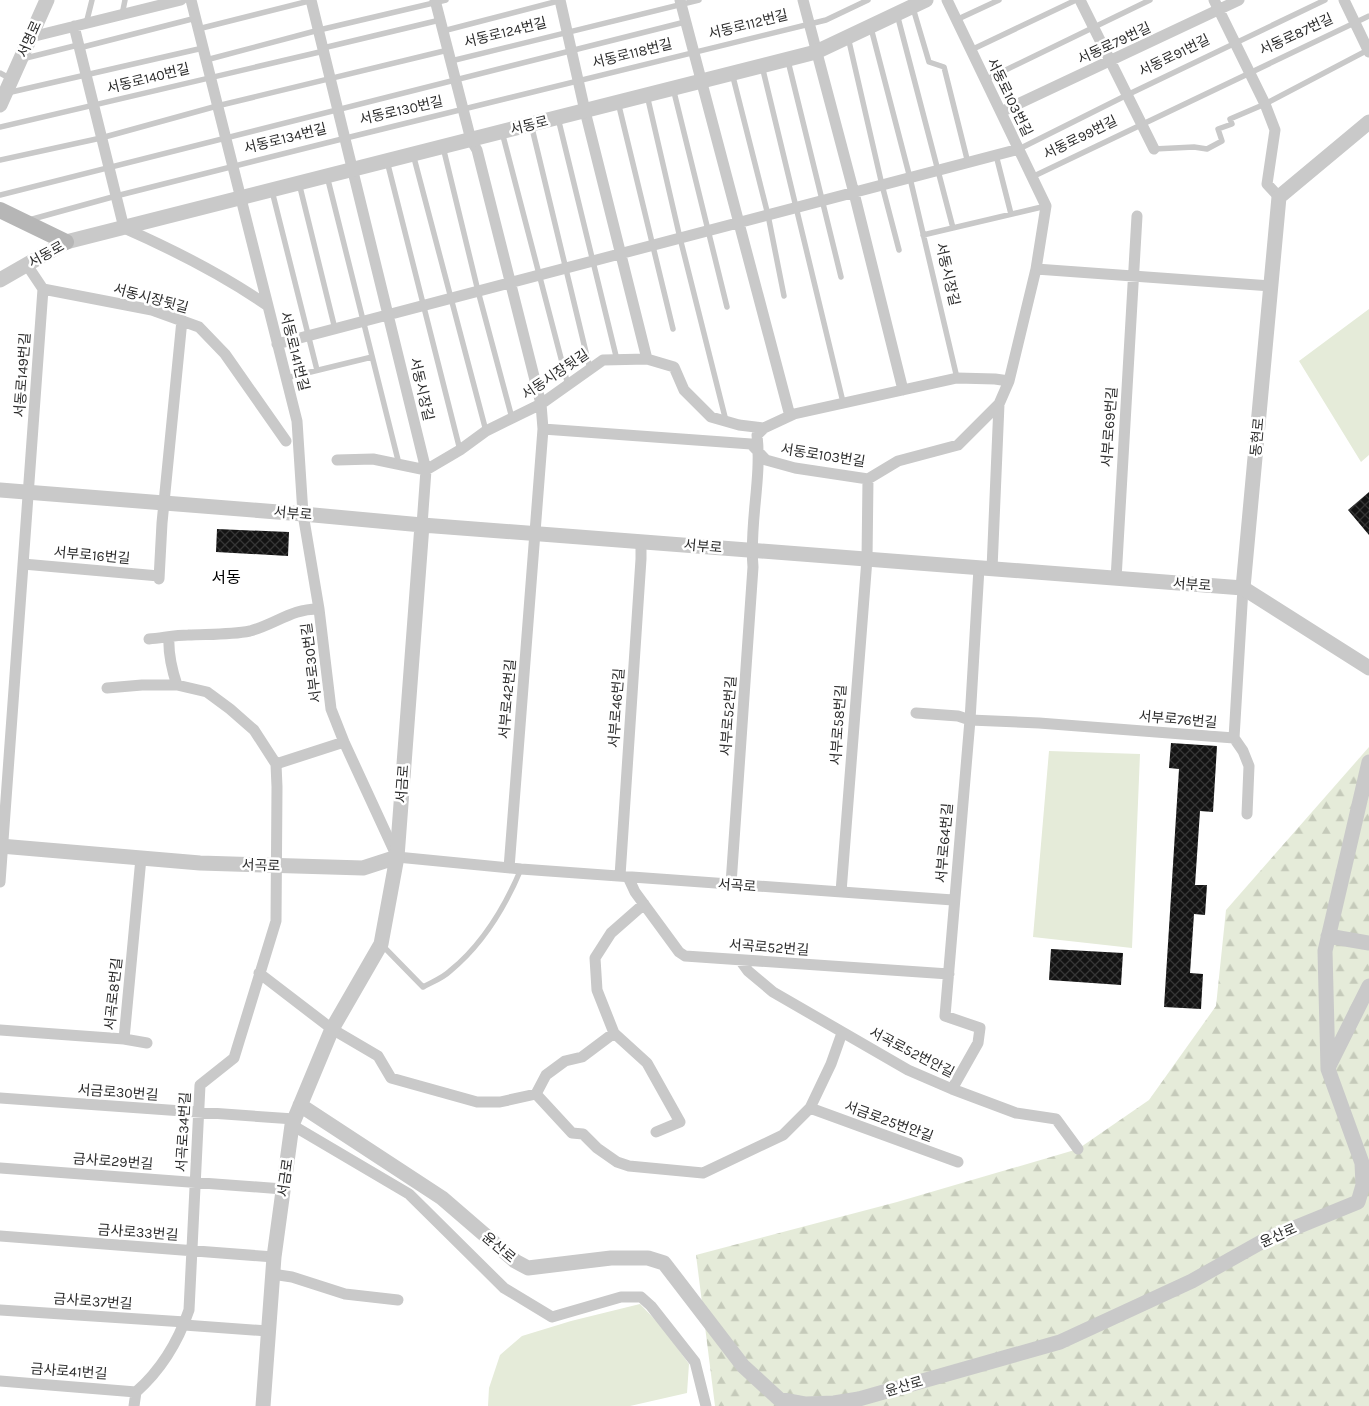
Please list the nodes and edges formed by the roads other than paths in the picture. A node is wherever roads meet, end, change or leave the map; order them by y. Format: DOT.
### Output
graph roads {
  1 [pos="47,0"];
  2 [pos="92,0"];
  3 [pos="125,0"];
  4 [pos="181,0"];
  5 [pos="191,0"];
  6 [pos="312,0"];
  7 [pos="561,0"];
  8 [pos="698,0"];
  9 [pos="803,0"];
  10 [pos="868,0"];
  11 [pos="947,0"];
  12 [pos="999,0"];
  13 [pos="1078,0"];
  14 [pos="1150,0"];
  15 [pos="1239,0"];
  16 [pos="1325,0"];
  17 [pos="1344,0"];
  18 [pos="439,1"];
  19 [pos="681,2"];
  20 [pos="155,3"];
  21 [pos="919,3"];
  22 [pos="1216,5"];
  23 [pos="897,14"];
  24 [pos="122,15"];
  25 [pos="1369,16"];
  26 [pos="196,18"];
  27 [pos="956,20"];
  28 [pos="686,22"];
  29 [pos="1355,23"];
  30 [pos="86,24"];
  31 [pos="809,24"];
  32 [pos="74,26"];
  33 [pos="442,26"];
  34 [pos="871,26"];
  35 [pos="1094,27"];
  36 [pos="198,30"];
  37 [pos="319,30"];
  38 [pos="567,32"];
  39 [pos="31,37"];
  40 [pos="848,37"];
  41 [pos="1235,43"];
  42 [pos="79,47"];
  43 [pos="324,49"];
  44 [pos="571,50"];
  45 [pos="971,50"];
  46 [pos="1369,51"];
  47 [pos="816,52"];
  48 [pos="694,53"];
  49 [pos="205,54"];
  50 [pos="449,55"];
  51 [pos="20,59"];
  52 [pos="788,59"];
  53 [pos="1110,61"];
  54 [pos="762,66"];
  55 [pos="1250,72"];
  56 [pos="732,73"];
  57 [pos="6,76"];
  58 [pos="86,76"];
  59 [pos="210,78"];
  60 [pos="331,78"];
  61 [pos="456,80"];
  62 [pos="985,80"];
  63 [pos="578,81"];
  64 [pos="700,81"];
  65 [pos="673,88"];
  66 [pos="647,95"];
  67 [pos="1127,95"];
  68 [pos="2,99"];
  69 [pos="618,102"];
  70 [pos="1265,104"];
  71 [pos="94,106"];
  72 [pos="218,106"];
  73 [pos="338,109"];
  74 [pos="464,110"];
  75 [pos="585,111"];
  76 [pos="1001,112"];
  77 [pos="558,118"];
  78 [pos="1369,122"];
  79 [pos="531,124"];
  80 [pos="1141,124"];
  81 [pos="0,127"];
  82 [pos="502,132"];
  83 [pos="101,138"];
  84 [pos="225,138"];
  85 [pos="346,138"];
  86 [pos="471,140"];
  87 [pos="443,147"];
  88 [pos="1154,149"];
  89 [pos="1019,150"];
  90 [pos="414,154"];
  91 [pos="996,155"];
  92 [pos="0,160"];
  93 [pos="387,161"];
  94 [pos="968,163"];
  95 [pos="109,167"];
  96 [pos="232,167"];
  97 [pos="354,170"];
  98 [pos="938,170"];
  99 [pos="327,176"];
  100 [pos="1032,177"];
  101 [pos="910,178"];
  102 [pos="299,183"];
  103 [pos="882,185"];
  104 [pos="272,190"];
  105 [pos="854,192"];
  106 [pos="0,195"];
  107 [pos="116,196"];
  108 [pos="1278,197"];
  109 [pos="240,198"];
  110 [pos="822,201"];
  111 [pos="1046,206"];
  112 [pos="795,208"];
  113 [pos="0,210"];
  114 [pos="1011,214"];
  115 [pos="768,215"];
  116 [pos="1137,216"];
  117 [pos="23,221"];
  118 [pos="740,223"];
  119 [pos="124,228"];
  120 [pos="953,228"];
  121 [pos="708,231"];
  122 [pos="923,235"];
  123 [pos="680,238"];
  124 [pos="66,242"];
  125 [pos="654,245"];
  126 [pos="899,250"];
  127 [pos="621,254"];
  128 [pos="593,261"];
  129 [pos="27,265"];
  130 [pos="565,268"];
  131 [pos="1036,269"];
  132 [pos="539,275"];
  133 [pos="841,277"];
  134 [pos="1134,277"];
  135 [pos="0,280"];
  136 [pos="511,283"];
  137 [pos="1271,286"];
  138 [pos="42,289"];
  139 [pos="478,291"];
  140 [pos="784,296"];
  141 [pos="451,298"];
  142 [pos="424,305"];
  143 [pos="268,306"];
  144 [pos="727,307"];
  145 [pos="389,315"];
  146 [pos="182,320"];
  147 [pos="363,322"];
  148 [pos="336,329"];
  149 [pos="673,329"];
  150 [pos="308,336"];
  151 [pos="277,344"];
  152 [pos="372,357"];
  153 [pos="647,359"];
  154 [pos="617,360"];
  155 [pos="590,369"];
  156 [pos="317,370"];
  157 [pos="286,378"];
  158 [pos="957,378"];
  159 [pos="1009,381"];
  160 [pos="568,385"];
  161 [pos="903,390"];
  162 [pos="843,402"];
  163 [pos="541,404"];
  164 [pos="999,404"];
  165 [pos="790,416"];
  166 [pos="512,418"];
  167 [pos="726,422"];
  168 [pos="764,428"];
  169 [pos="543,429"];
  170 [pos="486,431"];
  171 [pos="286,441"];
  172 [pos="460,450"];
  173 [pos="759,452"];
  174 [pos="337,460"];
  175 [pos="399,464"];
  176 [pos="426,470"];
  177 [pos="868,479"];
  178 [pos="0,490"];
  179 [pos="28,492"];
  180 [pos="164,503"];
  181 [pos="303,514"];
  182 [pos="422,525"];
  183 [pos="534,532"];
  184 [pos="641,541"];
  185 [pos="752,550"];
  186 [pos="866,559"];
  187 [pos="23,564"];
  188 [pos="986,569"];
  189 [pos="1116,579"];
  190 [pos="1243,588"];
  191 [pos="319,609"];
  192 [pos="169,637"];
  193 [pos="149,639"];
  194 [pos="1369,668"];
  195 [pos="177,685"];
  196 [pos="107,688"];
  197 [pos="916,713"];
  198 [pos="970,720"];
  199 [pos="1234,738"];
  200 [pos="344,742"];
  201 [pos="1369,762"];
  202 [pos="276,764"];
  203 [pos="1247,814"];
  204 [pos="1,847"];
  205 [pos="397,857"];
  206 [pos="141,858"];
  207 [pos="276,865"];
  208 [pos="515,869"];
  209 [pos="624,876"];
  210 [pos="0,882"];
  211 [pos="730,884"];
  212 [pos="841,892"];
  213 [pos="954,900"];
  214 [pos="644,904"];
  215 [pos="1328,936"];
  216 [pos="1369,943"];
  217 [pos="381,944"];
  218 [pos="740,960"];
  219 [pos="259,973"];
  220 [pos="949,974"];
  221 [pos="1369,986"];
  222 [pos="0,1030"];
  223 [pos="332,1030"];
  224 [pos="842,1032"];
  225 [pos="614,1033"];
  226 [pos="124,1039"];
  227 [pos="147,1043"];
  228 [pos="1328,1070"];
  229 [pos="952,1090"];
  230 [pos="536,1094"];
  231 [pos="0,1098"];
  232 [pos="300,1105"];
  233 [pos="810,1108"];
  234 [pos="199,1113"];
  235 [pos="293,1122"];
  236 [pos="656,1132"];
  237 [pos="1078,1149"];
  238 [pos="958,1162"];
  239 [pos="0,1168"];
  240 [pos="196,1183"];
  241 [pos="283,1189"];
  242 [pos="0,1236"];
  243 [pos="192,1251"];
  244 [pos="274,1257"];
  245 [pos="272,1274"];
  246 [pos="398,1300"];
  247 [pos="0,1310"];
  248 [pos="184,1324"];
  249 [pos="268,1331"];
  250 [pos="0,1381"];
  251 [pos="136,1392"];
  252 [pos="134,1406"];
  253 [pos="263,1406"];
  254 [pos="706,1406"];
  1 -- 39 [label="street, 서명로"];
  2 -- 30 [label="lane"];
  3 -- 24 [label="lane"];
  4 -- 20 [label="street"];
  5 -- 26 [label="street, 서동로140번길"];
  6 -- 36 [label="lane, 서동로134번길"];
  6 -- 37 [label="street, 서동로134번길"];
  7 -- 33 [label="lane, 서동로124번길"];
  7 -- 38 [label="street, 서동로124번길"];
  8 -- 19 [label="lane"];
  9 -- 31 [label="street, 서동로112번길"];
  10 -- 31 [label="lane"];
  11 -- 27 [label="street, 서동로103번길"];
  12 -- 27 [label="lane"];
  13 -- 35 [label="street, 서동로99번길"];
  13 -- 45 [label="lane, 서동로99번길"];
  14 -- 35 [label="lane"];
  15 -- 22 [label="street, 서동로79번길"];
  16 -- 41 [label="lane, 서동로87번길"];
  17 -- 29 [label="street, 서동로87번길"];
  18 -- 33 [label="street, 서동로130번길"];
  18 -- 37 [label="lane, 서동로130번길"];
  19 -- 28 [label="street, 서동로118번길"];
  19 -- 38 [label="lane"];
  20 -- 24 [label="street"];
  21 -- 23 [label="street, 서동로"];
  21 -- 94 [label="lane"];
  22 -- 41 [label="street"];
  22 -- 53 [label="street, 서동로79번길"];
  23 -- 34 [label="street, 서동로"];
  23 -- 98 [label="lane, 서동시장길"];
  24 -- 30 [label="street"];
  25 -- 29 [label="lane"];
  26 -- 36 [label="street, 서동로140번길"];
  26 -- 42 [label="lane"];
  27 -- 45 [label="street, 서동로103번길"];
  28 -- 44 [label="lane, 서동로118번길"];
  28 -- 48 [label="street, 서동로118번길"];
  29 -- 46 [label="street, 서동로87번길"];
  29 -- 55 [label="lane, 서동로87번길"];
  30 -- 32 [label="street"];
  31 -- 47 [label="street, 서동로112번길"];
  31 -- 48 [label="lane, 서동로112번길"];
  32 -- 39 [label="street"];
  32 -- 42 [label="street"];
  33 -- 43 [label="lane"];
  33 -- 50 [label="street, 서동로130번길"];
  34 -- 40 [label="street, 서동로"];
  34 -- 101 [label="lane, 서동시장길"];
  35 -- 53 [label="street, 서동로99번길"];
  35 -- 62 [label="lane"];
  36 -- 49 [label="street, 서동로140번길"];
  37 -- 43 [label="street, 서동로134번길"];
  37 -- 49 [label="lane"];
  38 -- 44 [label="street, 서동로124번길"];
  38 -- 50 [label="lane, 서동로124번길"];
  39 -- 51 [label="street, 서명로"];
  40 -- 47 [label="street, 서동로"];
  40 -- 103 [label="lane"];
  41 -- 55 [label="street"];
  41 -- 67 [label="lane, 서동로91번길"];
  42 -- 51 [label="lane"];
  42 -- 58 [label="street"];
  43 -- 59 [label="lane"];
  43 -- 60 [label="street, 서동로134번길"];
  44 -- 61 [label="lane"];
  44 -- 63 [label="street, 서동로124번길"];
  45 -- 62 [label="street, 서동로103번길"];
  46 -- 70 [label="lane, 서동로87번길"];
  47 -- 52 [label="street, 서동로"];
  47 -- 105 [label="street"];
  48 -- 63 [label="lane, 서동로118번길"];
  48 -- 64 [label="street, 서동로118번길"];
  49 -- 58 [label="lane, 서동로140번길"];
  49 -- 59 [label="street, 서동로140번길"];
  50 -- 60 [label="lane"];
  50 -- 61 [label="street, 서동로130번길"];
  51 -- 57 [label="street, 서명로"];
  52 -- 54 [label="street, 서동로"];
  52 -- 110 [label="lane"];
  53 -- 67 [label="street, 서동로99번길"];
  53 -- 76 [label="street, 서동로79번길"];
  54 -- 56 [label="street, 서동로"];
  54 -- 112 [label="lane"];
  55 -- 70 [label="street"];
  55 -- 80 [label="lane"];
  56 -- 64 [label="street, 서동로"];
  56 -- 115 [label="lane"];
  57 -- 68 [label="street, 서명로"];
  58 -- 68 [label="lane, 서동로140번길"];
  58 -- 71 [label="street"];
  59 -- 71 [label="lane, 서동로140번길"];
  59 -- 72 [label="street, 서동로140번길"];
  60 -- 72 [label="lane"];
  60 -- 73 [label="street, 서동로134번길"];
  61 -- 73 [label="lane, 서동로130번길"];
  61 -- 74 [label="street, 서동로130번길"];
  62 -- 76 [label="street, 서동로103번길"];
  63 -- 74 [label="lane"];
  63 -- 75 [label="street, 서동로124번길"];
  64 -- 65 [label="street, 서동로"];
  64 -- 118 [label="street"];
  65 -- 66 [label="street, 서동로"];
  65 -- 121 [label="lane"];
  66 -- 69 [label="street, 서동로"];
  66 -- 123 [label="lane"];
  67 -- 80 [label="street, 서동로99번길"];
  67 -- 89 [label="lane, 서동로99번길"];
  69 -- 75 [label="street, 서동로"];
  69 -- 125 [label="lane"];
  70 -- 88 [label="lane"];
  70 -- 108 [label="street"];
  71 -- 81 [label="lane, 서동로140번길"];
  71 -- 83 [label="street"];
  72 -- 83 [label="lane"];
  72 -- 84 [label="street, 서동로140번길"];
  73 -- 84 [label="lane, 서동로134번길"];
  73 -- 85 [label="street, 서동로134번길"];
  74 -- 85 [label="lane, 서동로130번길"];
  74 -- 86 [label="street, 서동로130번길"];
  75 -- 77 [label="street, 서동로"];
  75 -- 127 [label="street"];
  76 -- 89 [label="street, 서동로103번길"];
  77 -- 79 [label="street, 서동로"];
  77 -- 128 [label="lane"];
  78 -- 108 [label="street"];
  79 -- 82 [label="street, 서동로"];
  79 -- 130 [label="lane"];
  80 -- 88 [label="street, 서동로99번길"];
  80 -- 100 [label="lane, 서동로99번길"];
  82 -- 86 [label="street, 서동로"];
  82 -- 132 [label="lane"];
  83 -- 92 [label="lane"];
  83 -- 95 [label="street"];
  84 -- 95 [label="lane"];
  84 -- 96 [label="street, 서동로140번길"];
  85 -- 96 [label="lane, 서동로134번길"];
  85 -- 97 [label="street, 서동로134번길"];
  86 -- 87 [label="street, 서동로"];
  86 -- 136 [label="street"];
  87 -- 90 [label="street, 서동로"];
  87 -- 139 [label="lane"];
  89 -- 91 [label="street"];
  89 -- 100 [label="street, 서동로103번길"];
  90 -- 93 [label="street, 서동로"];
  90 -- 141 [label="lane"];
  91 -- 94 [label="street"];
  91 -- 114 [label="lane"];
  93 -- 97 [label="street, 서동로"];
  93 -- 142 [label="lane, 서동시장길"];
  94 -- 98 [label="street"];
  95 -- 106 [label="lane"];
  95 -- 107 [label="street"];
  96 -- 107 [label="lane"];
  96 -- 109 [label="street, 서동로140번길"];
  97 -- 99 [label="street, 서동로"];
  97 -- 145 [label="street, 서동시장길"];
  98 -- 101 [label="street"];
  98 -- 120 [label="lane, 서동시장길"];
  99 -- 102 [label="street, 서동로"];
  99 -- 147 [label="lane"];
  100 -- 111 [label="street, 서동로103번길"];
  101 -- 103 [label="street"];
  101 -- 122 [label="lane, 서동시장길"];
  102 -- 104 [label="street, 서동로"];
  102 -- 148 [label="lane"];
  103 -- 105 [label="street"];
  103 -- 126 [label="lane"];
  104 -- 109 [label="street, 서동로"];
  104 -- 150 [label="lane"];
  105 -- 110 [label="street"];
  105 -- 161 [label="street"];
  107 -- 117 [label="lane"];
  107 -- 119 [label="street"];
  108 -- 137 [label="street, 동현로"];
  109 -- 119 [label="street, 서동로"];
  109 -- 143 [label="street, 서동로141번길"];
  110 -- 112 [label="street"];
  110 -- 133 [label="lane"];
  111 -- 114 [label="lane"];
  111 -- 131 [label="street, 서동로103번길"];
  112 -- 115 [label="street"];
  112 -- 162 [label="lane"];
  113 -- 117 [label="main road"];
  114 -- 120 [label="lane"];
  115 -- 118 [label="street"];
  115 -- 140 [label="lane"];
  116 -- 134 [label="street, 서부로69번길"];
  117 -- 124 [label="main road"];
  118 -- 121 [label="street"];
  118 -- 165 [label="street"];
  119 -- 124 [label="street, 서동로"];
  119 -- 143 [label="street"];
  120 -- 122 [label="lane"];
  121 -- 123 [label="street"];
  121 -- 144 [label="lane"];
  122 -- 158 [label="lane, 서동시장길"];
  123 -- 125 [label="street"];
  123 -- 167 [label="lane"];
  124 -- 129 [label="street, 서동로"];
  125 -- 127 [label="street"];
  125 -- 149 [label="lane"];
  127 -- 128 [label="street"];
  127 -- 153 [label="street"];
  128 -- 130 [label="street"];
  128 -- 154 [label="lane"];
  129 -- 135 [label="street, 서동로"];
  129 -- 138 [label="street"];
  130 -- 132 [label="street"];
  130 -- 155 [label="lane"];
  131 -- 134 [label="street"];
  131 -- 159 [label="street, 서동로103번길"];
  132 -- 136 [label="street"];
  132 -- 160 [label="lane"];
  134 -- 137 [label="street"];
  134 -- 189 [label="street, 서부로69번길"];
  136 -- 139 [label="street"];
  136 -- 163 [label="street"];
  137 -- 190 [label="street, 동현로"];
  138 -- 146 [label="street, 서동시장뒷길"];
  138 -- 179 [label="street, 서동로149번길"];
  139 -- 141 [label="street"];
  139 -- 166 [label="lane"];
  141 -- 142 [label="street"];
  141 -- 170 [label="lane"];
  142 -- 145 [label="street"];
  142 -- 172 [label="lane, 서동시장길"];
  143 -- 151 [label="street, 서동로141번길"];
  145 -- 147 [label="street"];
  145 -- 176 [label="street, 서동시장길"];
  146 -- 171 [label="street, 서동시장뒷길"];
  146 -- 180 [label="street"];
  147 -- 148 [label="street"];
  147 -- 152 [label="lane"];
  148 -- 150 [label="street"];
  150 -- 151 [label="street"];
  150 -- 156 [label="lane"];
  151 -- 157 [label="street, 서동로141번길"];
  152 -- 156 [label="lane"];
  152 -- 175 [label="lane"];
  153 -- 154 [label="street, 서동시장뒷길"];
  153 -- 167 [label="street, 서동시장뒷길"];
  154 -- 155 [label="street, 서동시장뒷길"];
  155 -- 160 [label="street, 서동시장뒷길"];
  156 -- 157 [label="lane"];
  157 -- 181 [label="street, 서동로141번길"];
  158 -- 159 [label="street"];
  158 -- 161 [label="street"];
  159 -- 164 [label="street, 서동로103번길"];
  160 -- 163 [label="street, 서동시장뒷길"];
  161 -- 162 [label="street"];
  162 -- 165 [label="street"];
  163 -- 166 [label="street, 서동시장뒷길"];
  163 -- 169 [label="street"];
  164 -- 177 [label="street, 서동로103번길"];
  164 -- 188 [label="street"];
  165 -- 168 [label="street"];
  166 -- 170 [label="street, 서동시장뒷길"];
  167 -- 168 [label="street, 서동시장뒷길"];
  168 -- 173 [label="street"];
  169 -- 173 [label="street, 서동로103번길"];
  169 -- 183 [label="street"];
  170 -- 172 [label="street, 서동시장뒷길"];
  172 -- 176 [label="street, 서동시장뒷길"];
  173 -- 177 [label="street, 서동로103번길"];
  173 -- 185 [label="street"];
  174 -- 175 [label="street"];
  175 -- 176 [label="street"];
  176 -- 182 [label="street"];
  177 -- 186 [label="street"];
  178 -- 179 [label="street, 서부로"];
  179 -- 180 [label="street, 서부로"];
  179 -- 187 [label="street"];
  180 -- 181 [label="street, 서부로"];
  180 -- 187 [label="street, 서부로16번길"];
  181 -- 182 [label="street, 서부로"];
  181 -- 191 [label="street, 서부로30번길"];
  182 -- 183 [label="street, 서부로"];
  182 -- 205 [label="street, 서금로"];
  183 -- 184 [label="street, 서부로"];
  183 -- 208 [label="street, 서부로42번길"];
  184 -- 185 [label="street, 서부로"];
  184 -- 209 [label="street, 서부로46번길"];
  185 -- 186 [label="street, 서부로"];
  185 -- 211 [label="street, 서부로52번길"];
  186 -- 188 [label="street, 서부로"];
  186 -- 212 [label="street, 서부로58번길"];
  187 -- 204 [label="street"];
  188 -- 189 [label="street, 서부로"];
  188 -- 198 [label="street, 서부로64번길"];
  189 -- 190 [label="street, 서부로"];
  190 -- 194 [label="street, 서부로"];
  190 -- 199 [label="street, 서부로76번길"];
  191 -- 192 [label="street, 서부로30번길"];
  191 -- 200 [label="street, 서부로30번길"];
  192 -- 193 [label="street, 서부로30번길"];
  192 -- 195 [label="street"];
  195 -- 196 [label="street"];
  195 -- 202 [label="street"];
  197 -- 198 [label="street, 서부로76번길"];
  198 -- 199 [label="street, 서부로76번길"];
  198 -- 213 [label="street, 서부로64번길"];
  199 -- 203 [label="street"];
  200 -- 202 [label="street"];
  200 -- 205 [label="street, 서부로30번길"];
  201 -- 215 [label="street"];
  202 -- 207 [label="street, 서곡로34번길"];
  204 -- 206 [label="street, 서곡로"];
  204 -- 210 [label="street"];
  205 -- 207 [label="street, 서곡로"];
  205 -- 208 [label="street, 서곡로"];
  205 -- 217 [label="street, 서금로"];
  206 -- 207 [label="street, 서곡로"];
  206 -- 226 [label="street, 서곡로8번길"];
  207 -- 219 [label="street, 서곡로34번길"];
  208 -- 209 [label="street, 서곡로"];
  208 -- 217 [label="lane"];
  209 -- 211 [label="street, 서곡로"];
  209 -- 214 [label="street, 서곡로52번길"];
  211 -- 212 [label="street, 서곡로"];
  212 -- 213 [label="street, 서곡로"];
  213 -- 220 [label="street, 서부로64번길"];
  214 -- 218 [label="street, 서곡로52번길"];
  214 -- 225 [label="street"];
  215 -- 216 [label="street"];
  215 -- 228 [label="street"];
  217 -- 223 [label="street, 서금로"];
  218 -- 220 [label="street, 서곡로52번길"];
  218 -- 224 [label="street, 서곡로52번안길"];
  219 -- 223 [label="street"];
  219 -- 234 [label="street, 서곡로34번길"];
  220 -- 229 [label="street, 서부로64번길"];
  221 -- 228 [label="street"];
  222 -- 226 [label="street, 서곡로8번길"];
  223 -- 230 [label="street"];
  223 -- 232 [label="street, 서금로"];
  224 -- 229 [label="street, 서곡로52번안길"];
  224 -- 233 [label="street"];
  225 -- 230 [label="street"];
  225 -- 236 [label="street"];
  226 -- 227 [label="street"];
  228 -- 232 [label="street, 윤산로"];
  229 -- 237 [label="street, 서곡로52번안길"];
  230 -- 233 [label="street"];
  231 -- 234 [label="street, 서금로30번길"];
  232 -- 235 [label="street, 서금로"];
  233 -- 238 [label="street, 서금로25번안길"];
  234 -- 235 [label="street, 서금로30번길"];
  234 -- 240 [label="street, 서곡로34번길"];
  235 -- 241 [label="street, 서금로"];
  235 -- 254 [label="street"];
  239 -- 240 [label="street, 금사로29번길"];
  240 -- 241 [label="street, 금사로29번길"];
  240 -- 243 [label="street, 서곡로34번길"];
  241 -- 244 [label="street, 서금로"];
  242 -- 243 [label="street, 금사로33번길"];
  243 -- 244 [label="street, 금사로33번길"];
  243 -- 248 [label="street, 서곡로34번길"];
  244 -- 245 [label="street, 서금로"];
  245 -- 246 [label="street"];
  245 -- 249 [label="street, 서금로"];
  247 -- 248 [label="street, 금사로37번길"];
  248 -- 249 [label="street, 금사로37번길"];
  248 -- 251 [label="street, 서곡로34번길"];
  249 -- 253 [label="street, 서금로"];
  250 -- 251 [label="street, 금사로41번길"];
  251 -- 252 [label="street"];
}
